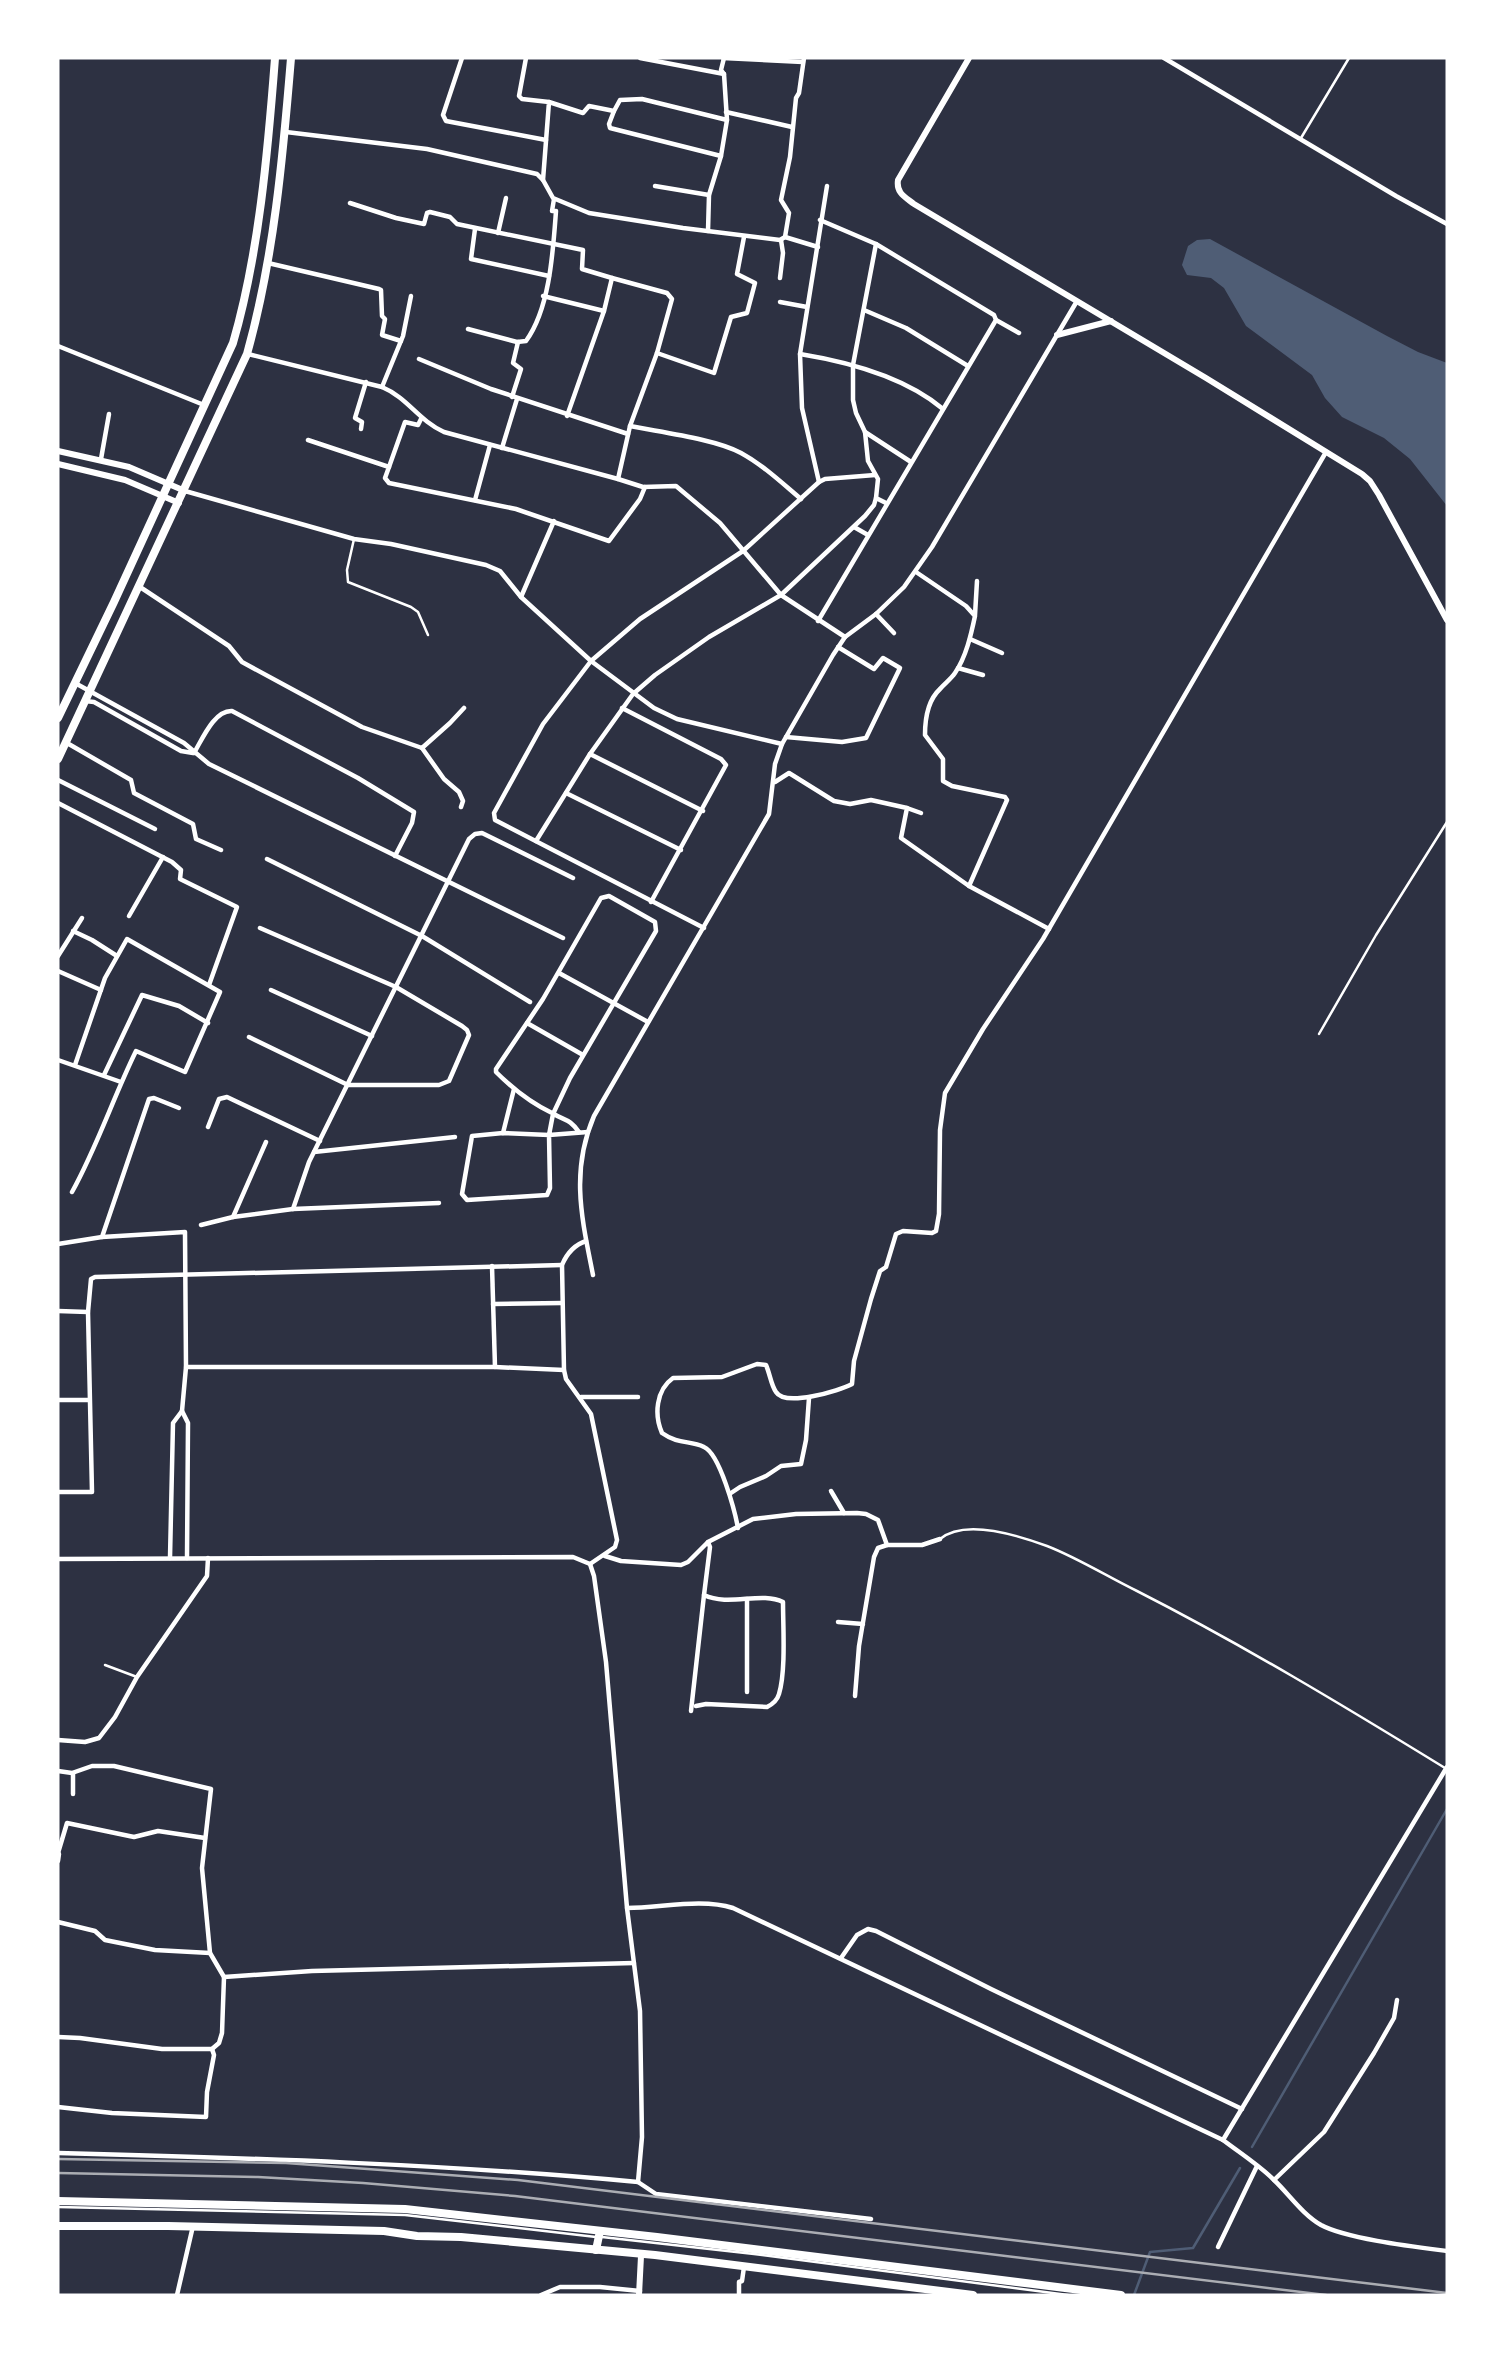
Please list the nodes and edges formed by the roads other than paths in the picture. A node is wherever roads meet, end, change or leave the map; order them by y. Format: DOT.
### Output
graph roads {
  1 [pos="275,58"];
  2 [pos="291,58"];
  3 [pos="462,58"];
  4 [pos="526,58"];
  5 [pos="640,58"];
  6 [pos="723,58"];
  7 [pos="969,58"];
  8 [pos="1164,58"];
  9 [pos="1349,58"];
  10 [pos="803,60"];
  11 [pos="724,74"];
  12 [pos="550,102"];
  13 [pos="614,111"];
  14 [pos="726,113"];
  15 [pos="727,120"];
  16 [pos="792,127"];
  17 [pos="285,132"];
  18 [pos="1301,138"];
  19 [pos="546,140"];
  20 [pos="721,156"];
  21 [pos="543,180"];
  22 [pos="655,186"];
  23 [pos="827,186"];
  24 [pos="709,195"];
  25 [pos="506,198"];
  26 [pos="554,199"];
  27 [pos="350,203"];
  28 [pos="820,220"];
  29 [pos="1447,225"];
  30 [pos="475,228"];
  31 [pos="708,231"];
  32 [pos="498,233"];
  33 [pos="744,237"];
  34 [pos="783,239"];
  35 [pos="553,243"];
  36 [pos="876,244"];
  37 [pos="818,247"];
  38 [pos="267,263"];
  39 [pos="548,276"];
  40 [pos="612,278"];
  41 [pos="780,278"];
  42 [pos="411,296"];
  43 [pos="544,296"];
  44 [pos="1077,301"];
  45 [pos="780,302"];
  46 [pos="807,307"];
  47 [pos="864,310"];
  48 [pos="604,311"];
  49 [pos="996,320"];
  50 [pos="1111,321"];
  51 [pos="468,330"];
  52 [pos="1020,333"];
  53 [pos="1057,335"];
  54 [pos="401,341"];
  55 [pos="519,342"];
  56 [pos="58,346"];
  57 [pos="657,353"];
  58 [pos="247,354"];
  59 [pos="800,354"];
  60 [pos="419,359"];
  61 [pos="853,365"];
  62 [pos="968,366"];
  63 [pos="366,382"];
  64 [pos="382,387"];
  65 [pos="515,398"];
  66 [pos="204,405"];
  67 [pos="943,409"];
  68 [pos="109,414"];
  69 [pos="567,416"];
  70 [pos="421,419"];
  71 [pos="630,426"];
  72 [pos="361,429"];
  73 [pos="865,432"];
  74 [pos="628,434"];
  75 [pos="308,440"];
  76 [pos="490,445"];
  77 [pos="502,448"];
  78 [pos="58,451"];
  79 [pos="1326,452"];
  80 [pos="101,459"];
  81 [pos="911,462"];
  82 [pos="58,464"];
  83 [pos="388,467"];
  84 [pos="875,475"];
  85 [pos="618,479"];
  86 [pos="819,482"];
  87 [pos="169,483"];
  88 [pos="645,487"];
  89 [pos="185,491"];
  90 [pos="163,495"];
  91 [pos="876,498"];
  92 [pos="801,499"];
  93 [pos="475,500"];
  94 [pos="180,503"];
  95 [pos="886,503"];
  96 [pos="554,521"];
  97 [pos="854,527"];
  98 [pos="868,535"];
  99 [pos="354,539"];
  100 [pos="743,551"];
  101 [pos="916,572"];
  102 [pos="977,582"];
  103 [pos="140,587"];
  104 [pos="780,595"];
  105 [pos="521,597"];
  106 [pos="876,614"];
  107 [pos="975,615"];
  108 [pos="1447,620"];
  109 [pos="818,621"];
  110 [pos="894,633"];
  111 [pos="428,635"];
  112 [pos="845,637"];
  113 [pos="970,639"];
  114 [pos="838,647"];
  115 [pos="1002,653"];
  116 [pos="591,661"];
  117 [pos="958,668"];
  118 [pos="983,675"];
  119 [pos="75,683"];
  120 [pos="90,692"];
  121 [pos="632,694"];
  122 [pos="85,701"];
  123 [pos="464,708"];
  124 [pos="622,708"];
  125 [pos="58,718"];
  126 [pos="786,737"];
  127 [pos="66,743"];
  128 [pos="782,744"];
  129 [pos="422,748"];
  130 [pos="194,753"];
  131 [pos="590,754"];
  132 [pos="58,760"];
  133 [pos="58,780"];
  134 [pos="774,783"];
  135 [pos="565,793"];
  136 [pos="58,803"];
  137 [pos="461,807"];
  138 [pos="906,808"];
  139 [pos="703,811"];
  140 [pos="921,813"];
  141 [pos="1447,822"];
  142 [pos="155,829"];
  143 [pos="536,841"];
  144 [pos="221,850"];
  145 [pos="681,850"];
  146 [pos="395,856"];
  147 [pos="163,857"];
  148 [pos="267,859"];
  149 [pos="573,878"];
  150 [pos="448,883"];
  151 [pos="969,886"];
  152 [pos="651,902"];
  153 [pos="129,916"];
  154 [pos="82,918"];
  155 [pos="260,928"];
  156 [pos="704,928"];
  157 [pos="1049,929"];
  158 [pos="73,932"];
  159 [pos="422,936"];
  160 [pos="563,938"];
  161 [pos="58,956"];
  162 [pos="117,956"];
  163 [pos="58,971"];
  164 [pos="559,973"];
  165 [pos="209,986"];
  166 [pos="396,987"];
  167 [pos="101,990"];
  168 [pos="271,990"];
  169 [pos="530,1002"];
  170 [pos="613,1003"];
  171 [pos="648,1022"];
  172 [pos="208,1023"];
  173 [pos="527,1023"];
  174 [pos="1319,1034"];
  175 [pos="373,1036"];
  176 [pos="249,1037"];
  177 [pos="583,1055"];
  178 [pos="58,1060"];
  179 [pos="75,1065"];
  180 [pos="104,1074"];
  181 [pos="121,1082"];
  182 [pos="348,1085"];
  183 [pos="514,1089"];
  184 [pos="179,1108"];
  185 [pos="553,1114"];
  186 [pos="208,1127"];
  187 [pos="579,1132"];
  188 [pos="588,1132"];
  189 [pos="503,1133"];
  190 [pos="549,1135"];
  191 [pos="456,1137"];
  192 [pos="320,1141"];
  193 [pos="266,1142"];
  194 [pos="314,1152"];
  195 [pos="72,1192"];
  196 [pos="439,1203"];
  197 [pos="293,1209"];
  198 [pos="233,1217"];
  199 [pos="201,1224"];
  200 [pos="102,1237"];
  201 [pos="586,1241"];
  202 [pos="58,1244"];
  203 [pos="562,1265"];
  204 [pos="492,1266"];
  205 [pos="186,1275"];
  206 [pos="593,1275"];
  207 [pos="562,1303"];
  208 [pos="493,1304"];
  209 [pos="58,1311"];
  210 [pos="88,1312"];
  211 [pos="186,1367"];
  212 [pos="495,1367"];
  213 [pos="564,1370"];
  214 [pos="580,1397"];
  215 [pos="638,1397"];
  216 [pos="809,1398"];
  217 [pos="89,1399"];
  218 [pos="58,1400"];
  219 [pos="182,1412"];
  220 [pos="831,1491"];
  221 [pos="58,1492"];
  222 [pos="731,1493"];
  223 [pos="844,1513"];
  224 [pos="738,1528"];
  225 [pos="940,1539"];
  226 [pos="708,1542"];
  227 [pos="887,1545"];
  228 [pos="605,1556"];
  229 [pos="170,1558"];
  230 [pos="187,1558"];
  231 [pos="208,1558"];
  232 [pos="58,1559"];
  233 [pos="590,1564"];
  234 [pos="704,1595"];
  235 [pos="747,1599"];
  236 [pos="838,1622"];
  237 [pos="863,1624"];
  238 [pos="106,1665"];
  239 [pos="137,1677"];
  240 [pos="747,1692"];
  241 [pos="855,1696"];
  242 [pos="696,1706"];
  243 [pos="691,1711"];
  244 [pos="58,1740"];
  245 [pos="1447,1768"];
  246 [pos="58,1771"];
  247 [pos="73,1773"];
  248 [pos="73,1794"];
  249 [pos="205,1838"];
  250 [pos="59,1853"];
  251 [pos="58,1861"];
  252 [pos="627,1908"];
  253 [pos="58,1922"];
  254 [pos="210,1953"];
  255 [pos="841,1958"];
  256 [pos="634,1963"];
  257 [pos="224,1977"];
  258 [pos="1397,2000"];
  259 [pos="58,2037"];
  260 [pos="212,2049"];
  261 [pos="58,2107"];
  262 [pos="1242,2109"];
  263 [pos="1223,2140"];
  264 [pos="58,2153"];
  265 [pos="1257,2166"];
  266 [pos="1274,2180"];
  267 [pos="638,2182"];
  268 [pos="58,2201"];
  269 [pos="58,2207"];
  270 [pos="871,2219"];
  271 [pos="58,2226"];
  272 [pos="193,2227"];
  273 [pos="599,2234"];
  274 [pos="1218,2248"];
  275 [pos="596,2250"];
  276 [pos="1447,2251"];
  277 [pos="641,2256"];
  278 [pos="744,2266"];
  279 [pos="640,2293"];
  280 [pos="950,2294"];
  281 [pos="177,2295"];
  282 [pos="541,2295"];
  283 [pos="738,2295"];
  284 [pos="973,2295"];
  285 [pos="1068,2295"];
  286 [pos="1121,2295"];
  1 -- 66 [label="main road"];
  2 -- 17 [label="main road"];
  3 -- 19 [label="street"];
  4 -- 12 [label="street"];
  5 -- 11 [label="street"];
  6 -- 10 [label="street"];
  6 -- 11 [label="street"];
  7 -- 44 [label="street"];
  8 -- 18 [label="street"];
  9 -- 18 [label="lane"];
  10 -- 16 [label="street"];
  11 -- 14 [label="street"];
  12 -- 13 [label="street"];
  12 -- 19 [label="street"];
  13 -- 15 [label="street"];
  13 -- 20 [label="street"];
  14 -- 15 [label="street"];
  14 -- 16 [label="street"];
  15 -- 20 [label="street"];
  16 -- 34 [label="street"];
  17 -- 21 [label="street"];
  17 -- 38 [label="main road"];
  18 -- 29 [label="street"];
  19 -- 21 [label="street"];
  20 -- 24 [label="street"];
  21 -- 26 [label="street"];
  22 -- 24 [label="street"];
  23 -- 28 [label="street"];
  24 -- 31 [label="street"];
  25 -- 32 [label="street"];
  26 -- 31 [label="street"];
  26 -- 35 [label="street"];
  27 -- 30 [label="street"];
  28 -- 36 [label="street"];
  28 -- 37 [label="street"];
  30 -- 32 [label="street"];
  30 -- 39 [label="street"];
  31 -- 33 [label="street"];
  32 -- 35 [label="street"];
  33 -- 34 [label="street"];
  33 -- 57 [label="street"];
  34 -- 37 [label="street"];
  34 -- 41 [label="street"];
  35 -- 39 [label="street"];
  35 -- 40 [label="street"];
  36 -- 47 [label="street"];
  36 -- 49 [label="street"];
  37 -- 46 [label="street"];
  38 -- 54 [label="street"];
  38 -- 58 [label="main road"];
  39 -- 43 [label="street"];
  40 -- 48 [label="street"];
  40 -- 57 [label="street"];
  42 -- 54 [label="street"];
  43 -- 48 [label="street"];
  43 -- 55 [label="street"];
  44 -- 50 [label="street"];
  44 -- 53 [label="street"];
  45 -- 46 [label="street"];
  46 -- 59 [label="street"];
  47 -- 61 [label="street"];
  47 -- 62 [label="street"];
  48 -- 69 [label="street"];
  49 -- 52 [label="street"];
  49 -- 62 [label="street"];
  50 -- 53 [label="street"];
  50 -- 79 [label="street"];
  51 -- 55 [label="street"];
  53 -- 101 [label="street"];
  54 -- 64 [label="street"];
  55 -- 65 [label="street"];
  56 -- 66 [label="street"];
  57 -- 71 [label="street"];
  58 -- 63 [label="street"];
  58 -- 89 [label="main road"];
  59 -- 61 [label="street"];
  59 -- 86 [label="street"];
  60 -- 65 [label="street"];
  61 -- 67 [label="street"];
  61 -- 73 [label="street"];
  62 -- 67 [label="street"];
  63 -- 64 [label="street"];
  63 -- 72 [label="street"];
  64 -- 70 [label="street"];
  65 -- 69 [label="street"];
  65 -- 77 [label="street"];
  66 -- 87 [label="main road"];
  67 -- 81 [label="street"];
  68 -- 80 [label="street"];
  69 -- 74 [label="street"];
  70 -- 76 [label="street"];
  70 -- 83 [label="street"];
  71 -- 74 [label="street"];
  71 -- 92 [label="street"];
  73 -- 81 [label="street"];
  73 -- 84 [label="street"];
  74 -- 85 [label="street"];
  75 -- 83 [label="street"];
  76 -- 77 [label="street"];
  76 -- 93 [label="street"];
  77 -- 85 [label="street"];
  78 -- 80 [label="street"];
  79 -- 108 [label="street"];
  79 -- 157 [label="street"];
  80 -- 87 [label="street"];
  81 -- 95 [label="street"];
  82 -- 90 [label="street"];
  83 -- 93 [label="street"];
  84 -- 86 [label="street"];
  84 -- 91 [label="street"];
  85 -- 88 [label="street"];
  86 -- 92 [label="street"];
  87 -- 89 [label="street"];
  87 -- 90 [label="main road"];
  88 -- 96 [label="street"];
  88 -- 100 [label="street"];
  89 -- 94 [label="main road"];
  89 -- 99 [label="street"];
  90 -- 94 [label="street"];
  90 -- 119 [label="main road"];
  91 -- 95 [label="street"];
  91 -- 97 [label="street"];
  92 -- 100 [label="street"];
  93 -- 96 [label="street"];
  94 -- 103 [label="main road"];
  95 -- 98 [label="street"];
  96 -- 105 [label="street"];
  97 -- 98 [label="street"];
  97 -- 104 [label="street"];
  98 -- 109 [label="street"];
  99 -- 105 [label="street"];
  99 -- 111 [label="lane"];
  100 -- 104 [label="street"];
  100 -- 116 [label="street"];
  101 -- 106 [label="street"];
  101 -- 107 [label="street"];
  102 -- 107 [label="street"];
  103 -- 120 [label="main road"];
  103 -- 129 [label="street"];
  104 -- 109 [label="street"];
  104 -- 121 [label="street"];
  105 -- 116 [label="street"];
  106 -- 110 [label="street"];
  106 -- 112 [label="street"];
  107 -- 113 [label="street"];
  109 -- 112 [label="street"];
  112 -- 114 [label="street"];
  113 -- 115 [label="street"];
  113 -- 117 [label="street"];
  114 -- 126 [label="street"];
  114 -- 126 [label="street"];
  116 -- 121 [label="street"];
  116 -- 143 [label="street"];
  117 -- 118 [label="street"];
  117 -- 151 [label="street"];
  119 -- 120 [label="street"];
  119 -- 125 [label="main road"];
  120 -- 122 [label="main road"];
  120 -- 130 [label="street"];
  121 -- 124 [label="street"];
  121 -- 128 [label="street"];
  122 -- 127 [label="main road"];
  122 -- 130 [label="street"];
  123 -- 129 [label="street"];
  124 -- 131 [label="street"];
  124 -- 139 [label="street"];
  126 -- 128 [label="street"];
  127 -- 132 [label="main road"];
  127 -- 144 [label="street"];
  128 -- 134 [label="street"];
  129 -- 137 [label="street"];
  130 -- 146 [label="street"];
  130 -- 146 [label="street"];
  131 -- 135 [label="street"];
  131 -- 139 [label="street"];
  133 -- 142 [label="street"];
  134 -- 138 [label="street"];
  134 -- 156 [label="street"];
  135 -- 143 [label="street"];
  135 -- 145 [label="street"];
  136 -- 147 [label="street"];
  138 -- 140 [label="street"];
  138 -- 151 [label="street"];
  139 -- 145 [label="street"];
  141 -- 174 [label="lane"];
  143 -- 152 [label="street"];
  145 -- 152 [label="street"];
  146 -- 150 [label="street"];
  147 -- 153 [label="street"];
  147 -- 165 [label="street"];
  148 -- 159 [label="street"];
  149 -- 150 [label="street"];
  150 -- 159 [label="street"];
  150 -- 160 [label="street"];
  151 -- 157 [label="street"];
  152 -- 156 [label="street"];
  154 -- 158 [label="street"];
  155 -- 166 [label="street"];
  156 -- 171 [label="street"];
  157 -- 216 [label="street"];
  158 -- 161 [label="street"];
  158 -- 162 [label="street"];
  159 -- 166 [label="street"];
  159 -- 169 [label="street"];
  162 -- 165 [label="street"];
  162 -- 167 [label="street"];
  163 -- 167 [label="street"];
  164 -- 170 [label="street"];
  164 -- 170 [label="street"];
  164 -- 173 [label="street"];
  165 -- 172 [label="street"];
  166 -- 175 [label="street"];
  166 -- 182 [label="street"];
  167 -- 179 [label="street"];
  168 -- 175 [label="street"];
  170 -- 171 [label="street"];
  170 -- 177 [label="street"];
  171 -- 188 [label="street"];
  172 -- 180 [label="street"];
  172 -- 181 [label="street"];
  173 -- 177 [label="street"];
  173 -- 183 [label="street"];
  175 -- 182 [label="street"];
  176 -- 182 [label="street"];
  177 -- 185 [label="street"];
  178 -- 179 [label="street"];
  179 -- 180 [label="street"];
  180 -- 181 [label="street"];
  181 -- 195 [label="street"];
  182 -- 192 [label="street"];
  183 -- 185 [label="street"];
  183 -- 189 [label="street"];
  184 -- 200 [label="street"];
  185 -- 187 [label="street"];
  185 -- 190 [label="street"];
  186 -- 192 [label="street"];
  187 -- 188 [label="street"];
  187 -- 190 [label="street"];
  188 -- 201 [label="street"];
  189 -- 190 [label="street"];
  189 -- 190 [label="street"];
  191 -- 194 [label="street"];
  192 -- 194 [label="street"];
  193 -- 198 [label="street"];
  194 -- 197 [label="street"];
  196 -- 197 [label="street"];
  197 -- 198 [label="street"];
  198 -- 199 [label="street"];
  200 -- 202 [label="street"];
  200 -- 205 [label="street"];
  201 -- 203 [label="street"];
  201 -- 206 [label="street"];
  203 -- 204 [label="street"];
  203 -- 207 [label="street"];
  204 -- 205 [label="street"];
  204 -- 208 [label="street"];
  205 -- 210 [label="street"];
  205 -- 211 [label="street"];
  207 -- 208 [label="street"];
  207 -- 213 [label="street"];
  208 -- 212 [label="street"];
  209 -- 210 [label="street"];
  210 -- 217 [label="street"];
  211 -- 212 [label="street"];
  211 -- 219 [label="street"];
  212 -- 213 [label="street"];
  213 -- 214 [label="street"];
  214 -- 215 [label="street"];
  214 -- 228 [label="street"];
  216 -- 222 [label="street"];
  216 -- 222 [label="street"];
  217 -- 218 [label="street"];
  217 -- 221 [label="street"];
  219 -- 229 [label="street"];
  219 -- 230 [label="street"];
  220 -- 223 [label="street"];
  222 -- 224 [label="street"];
  223 -- 224 [label="street"];
  223 -- 227 [label="street"];
  224 -- 226 [label="street"];
  225 -- 227 [label="street"];
  225 -- 245 [label="lane"];
  226 -- 228 [label="street"];
  226 -- 234 [label="street"];
  227 -- 237 [label="street"];
  228 -- 233 [label="street"];
  229 -- 230 [label="street"];
  229 -- 232 [label="street"];
  230 -- 231 [label="street"];
  231 -- 233 [label="street"];
  231 -- 239 [label="street"];
  233 -- 252 [label="street"];
  234 -- 235 [label="street"];
  234 -- 243 [label="street"];
  235 -- 240 [label="street"];
  235 -- 242 [label="street"];
  236 -- 237 [label="street"];
  237 -- 241 [label="street"];
  238 -- 239 [label="lane"];
  239 -- 244 [label="street"];
  245 -- 262 [label="street"];
  246 -- 247 [label="street"];
  247 -- 248 [label="street"];
  247 -- 249 [label="street"];
  249 -- 250 [label="street"];
  249 -- 254 [label="street"];
  250 -- 251 [label="street"];
  252 -- 255 [label="street"];
  252 -- 256 [label="street"];
  253 -- 254 [label="street"];
  254 -- 257 [label="street"];
  255 -- 262 [label="street"];
  255 -- 263 [label="street"];
  256 -- 257 [label="street"];
  256 -- 267 [label="street"];
  257 -- 260 [label="street"];
  258 -- 266 [label="street"];
  259 -- 260 [label="street"];
  260 -- 261 [label="street"];
  262 -- 263 [label="street"];
  263 -- 265 [label="street"];
  264 -- 267 [label="street"];
  265 -- 266 [label="street"];
  265 -- 274 [label="street"];
  266 -- 276 [label="street"];
  267 -- 270 [label="street"];
  268 -- 273 [label="main road"];
  269 -- 273 [label="lane"];
  271 -- 272 [label="main road"];
  272 -- 275 [label="main road"];
  272 -- 281 [label="street"];
  273 -- 275 [label="main road"];
  273 -- 285 [label="lane"];
  273 -- 286 [label="main road"];
  275 -- 277 [label="main road"];
  277 -- 278 [label="main road"];
  277 -- 279 [label="street"];
  278 -- 280 [label="main road"];
  278 -- 283 [label="street"];
  279 -- 282 [label="street"];
  280 -- 284 [label="main road"];
}
